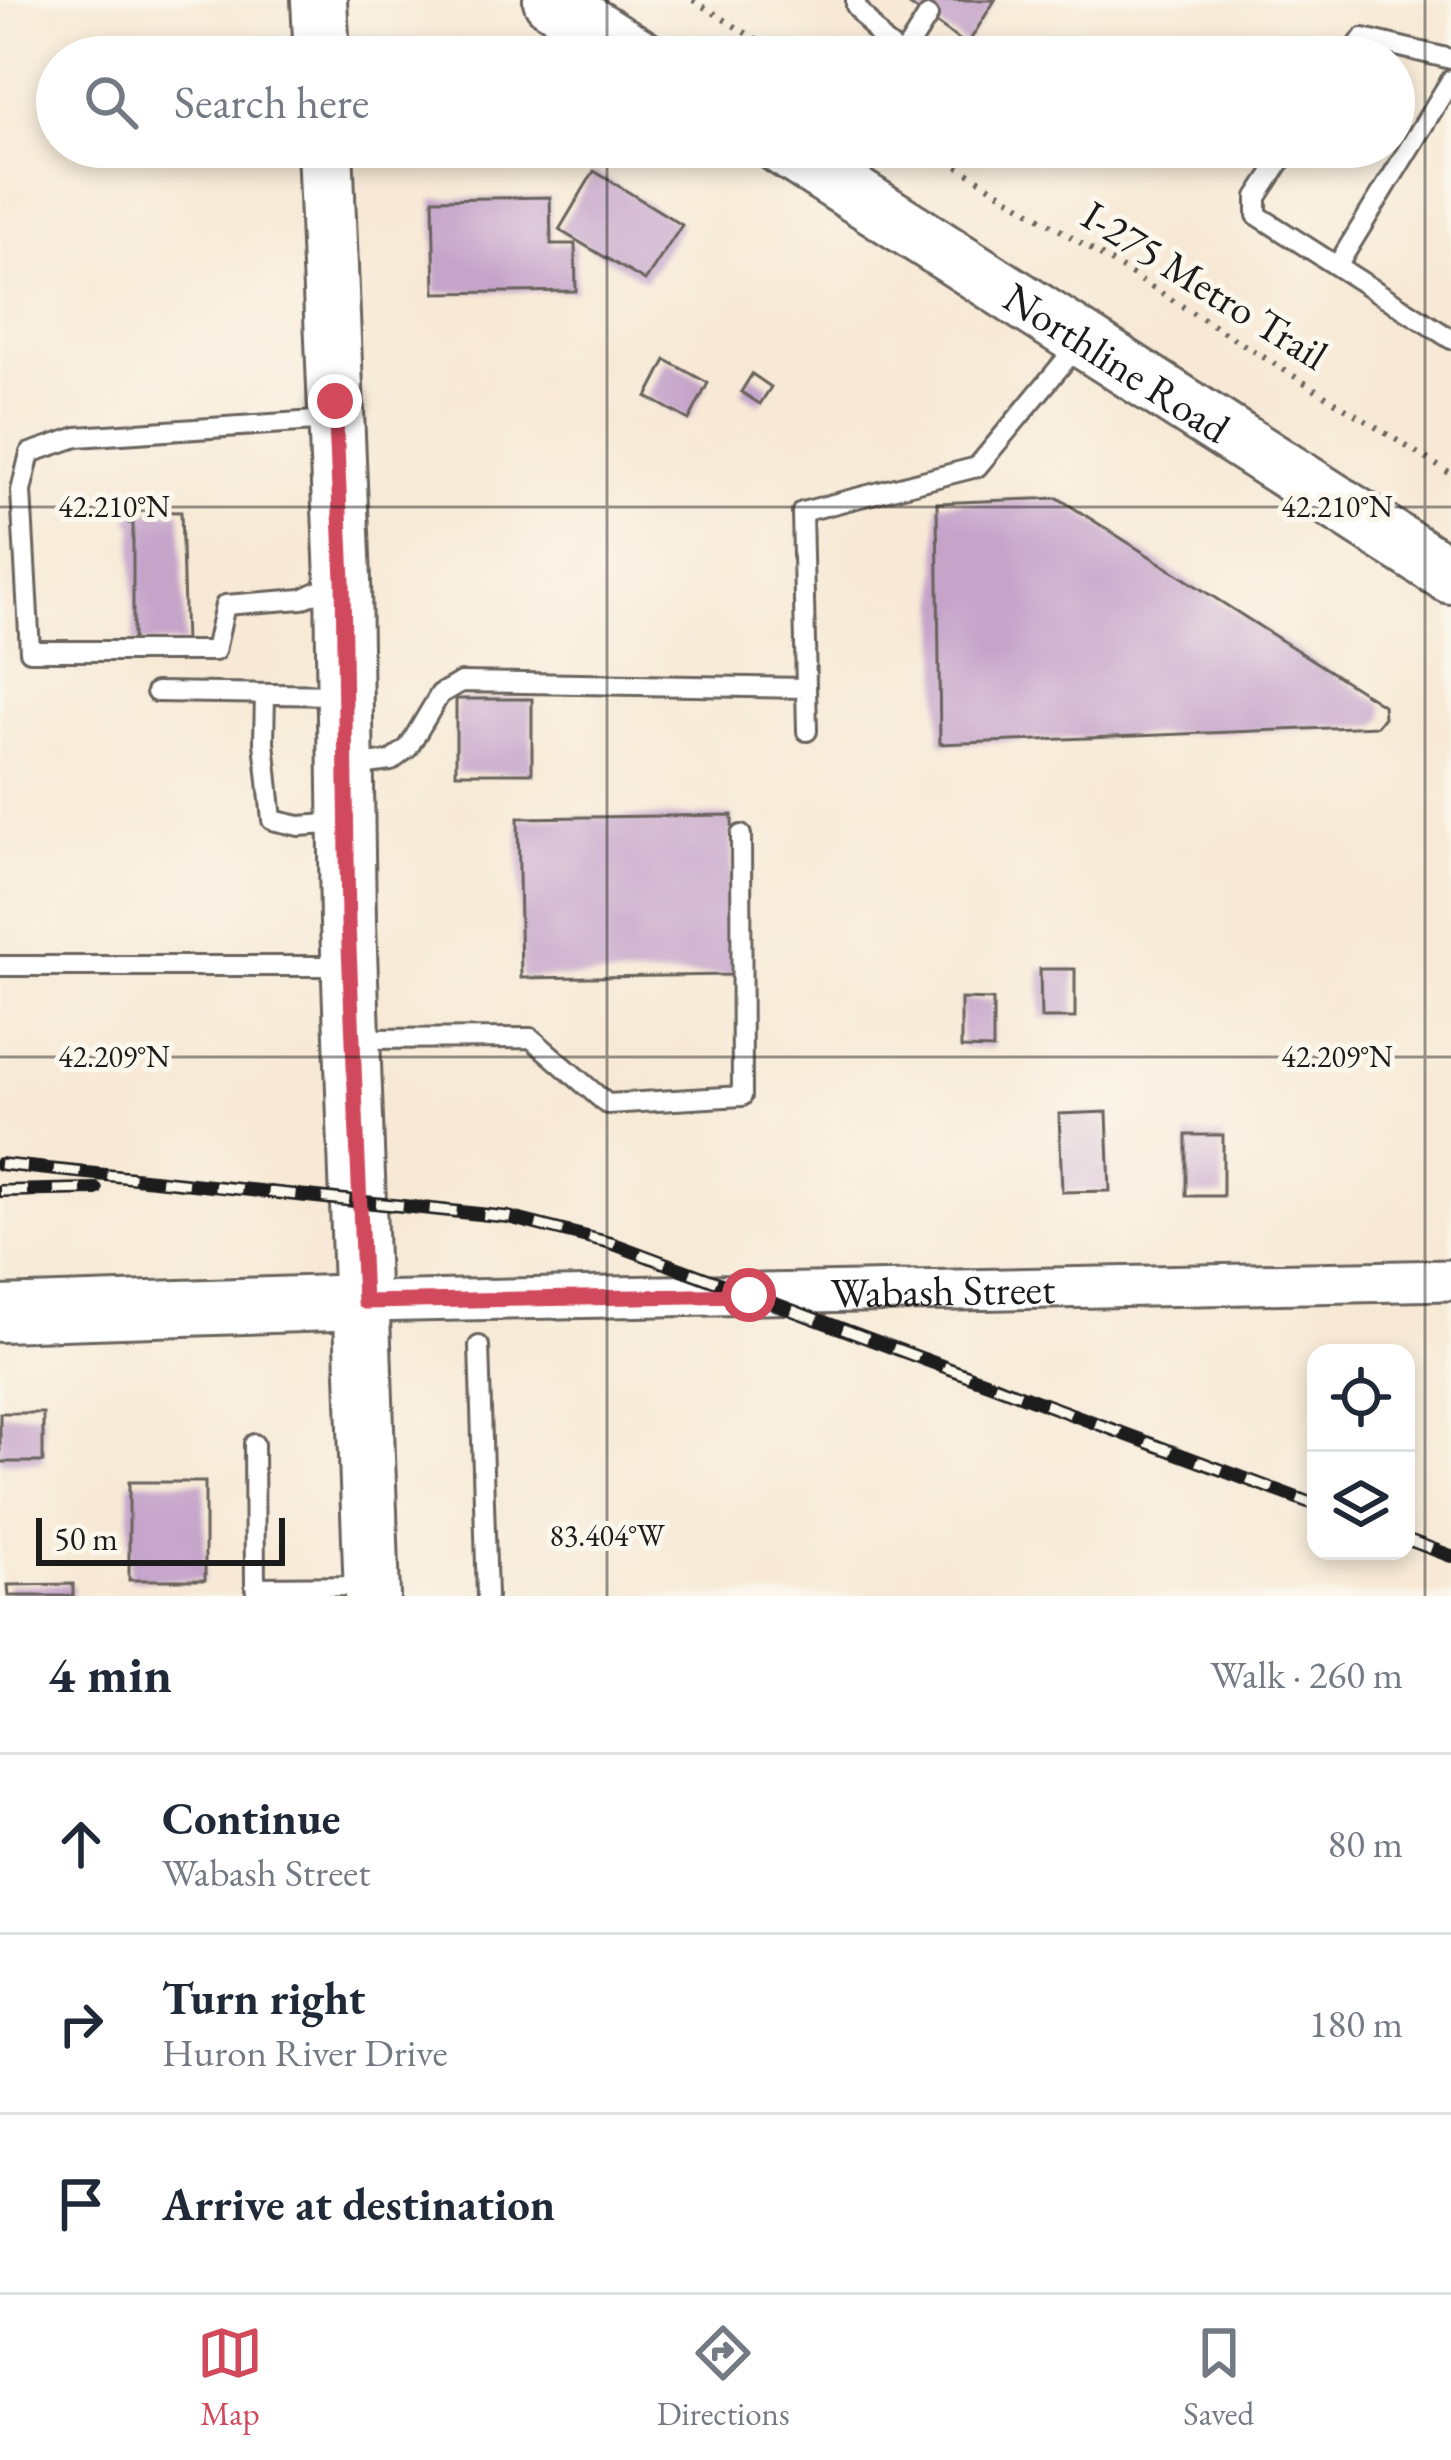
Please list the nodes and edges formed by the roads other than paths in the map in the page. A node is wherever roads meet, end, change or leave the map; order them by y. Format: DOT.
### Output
graph roads {
  1 [pos="319,0"];
  2 [pos="551,0"];
  3 [pos="856,0"];
  4 [pos="928,16"];
  5 [pos="321,36"];
  6 [pos="608,36"];
  7 [pos="882,36"];
  8 [pos="915,36"];
  9 [pos="1415,50"];
  10 [pos="1451,58"];
  11 [pos="1451,80"];
  12 [pos="1415,139"];
  13 [pos="326,168"];
  14 [pos="829,168"];
  15 [pos="1276,168"];
  16 [pos="1397,168"];
  17 [pos="1337,266"];
  18 [pos="1448,331"];
  19 [pos="1082,340"];
  20 [pos="335,420"];
  21 [pos="1451,576"];
  22 [pos="343,580"];
  23 [pos="806,688"];
  24 [pos="156,692"];
  25 [pos="265,694"];
  26 [pos="345,695"];
  27 [pos="807,731"];
  28 [pos="346,766"];
  29 [pos="347,823"];
  30 [pos="741,835"];
  31 [pos="0,966"];
  32 [pos="350,966"];
  33 [pos="353,1039"];
  34 [pos="1451,1280"];
  35 [pos="364,1302"];
  36 [pos="0,1314"];
  37 [pos="479,1346"];
  38 [pos="254,1444"];
  39 [pos="372,1591"];
  40 [pos="488,1596"];
  1 -- 5 [label="street"];
  2 -- 6 [label="street"];
  3 -- 7 [label="lane"];
  4 -- 8 [label="lane"];
  9 -- 10 [label="lane"];
  11 -- 12 [label="lane"];
  13 -- 20 [label="street"];
  14 -- 19 [label="street, Northline Road"];
  15 -- 17 [label="lane"];
  16 -- 17 [label="lane"];
  17 -- 18 [label="lane"];
  19 -- 21 [label="street, Northline Road"];
  19 -- 23 [label="lane"];
  20 -- 22 [label="street"];
  20 -- 22 [label="lane"];
  22 -- 26 [label="street"];
  23 -- 27 [label="lane"];
  23 -- 28 [label="lane"];
  24 -- 25 [label="lane"];
  25 -- 26 [label="lane"];
  25 -- 29 [label="lane"];
  26 -- 28 [label="street"];
  28 -- 29 [label="street"];
  29 -- 32 [label="street"];
  30 -- 33 [label="lane"];
  31 -- 32 [label="lane"];
  32 -- 33 [label="street"];
  33 -- 35 [label="street"];
  34 -- 35 [label="street, Wabash Street"];
  35 -- 36 [label="street, Wabash Street"];
  35 -- 39 [label="street"];
  37 -- 40 [label="lane"];
  38 -- 39 [label="lane"];
}
